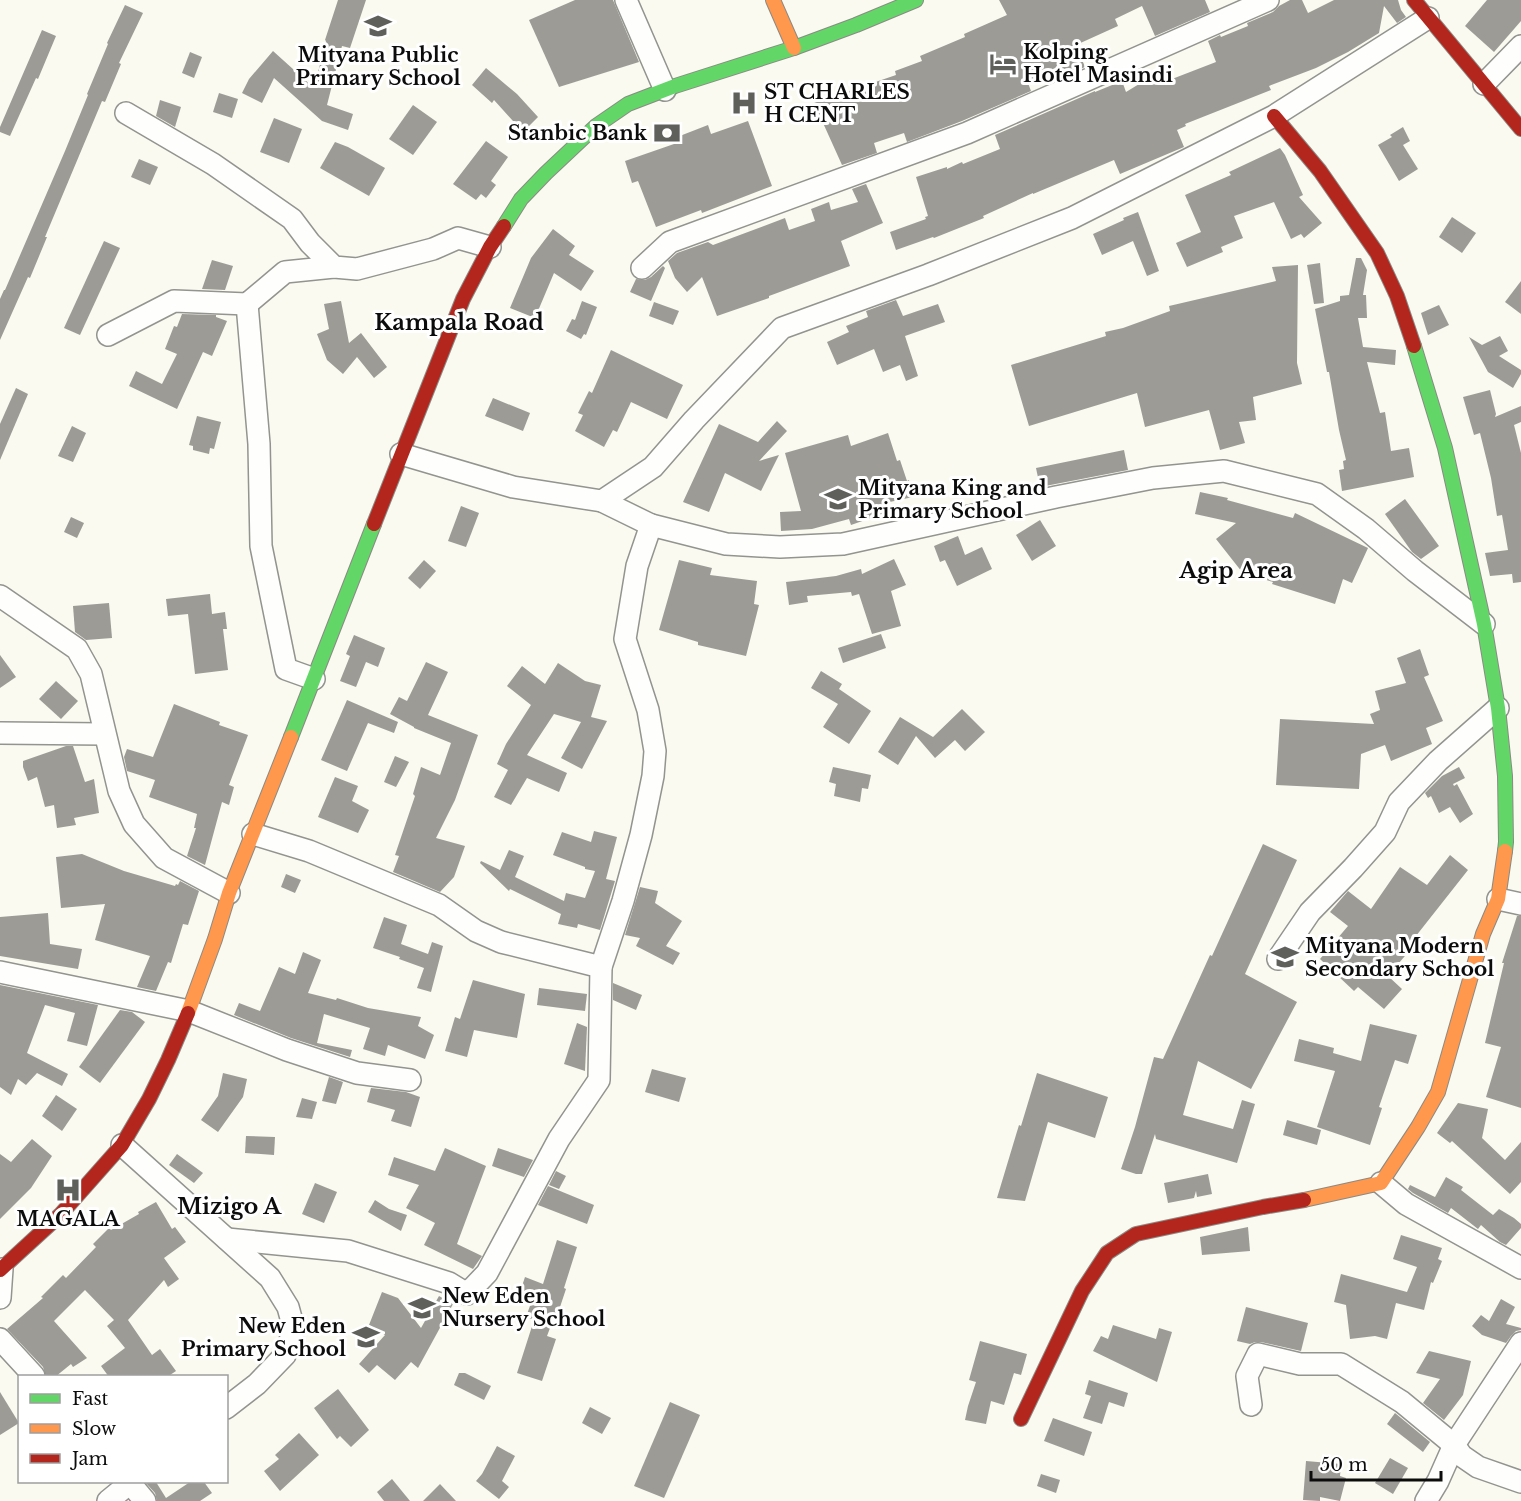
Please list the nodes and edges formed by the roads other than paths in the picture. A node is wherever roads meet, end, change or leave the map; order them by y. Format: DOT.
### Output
graph roads {
  1 [pos="626,0"];
  2 [pos="773,0"];
  3 [pos="916,0"];
  4 [pos="1268,0"];
  5 [pos="1414,0"];
  6 [pos="1428,18"];
  7 [pos="1521,46"];
  8 [pos="794,48"];
  9 [pos="1484,84"];
  10 [pos="665,90"];
  11 [pos="126,113"];
  12 [pos="1275,116"];
  13 [pos="1521,129"];
  14 [pos="490,247"];
  15 [pos="334,267"];
  16 [pos="642,268"];
  17 [pos="247,304"];
  18 [pos="108,335"];
  19 [pos="401,453"];
  20 [pos="602,501"];
  21 [pos="651,525"];
  22 [pos="0,596"];
  23 [pos="1484,624"];
  24 [pos="314,679"];
  25 [pos="1498,708"];
  26 [pos="0,733"];
  27 [pos="104,734"];
  28 [pos="254,834"];
  29 [pos="228,893"];
  30 [pos="1498,899"];
  31 [pos="1521,904"];
  32 [pos="1278,959"];
  33 [pos="602,967"];
  34 [pos="0,972"];
  35 [pos="189,1011"];
  36 [pos="410,1080"];
  37 [pos="122,1146"];
  38 [pos="1381,1183"];
  39 [pos="227,1239"];
  40 [pos="1521,1268"];
  41 [pos="1,1269"];
  42 [pos="0,1298"];
  43 [pos="0,1339"];
  44 [pos="1521,1343"];
  45 [pos="32,1375"];
  46 [pos="1251,1405"];
  47 [pos="228,1406"];
  48 [pos="1021,1419"];
  49 [pos="1454,1445"];
  50 [pos="1521,1482"];
  51 [pos="130,1483"];
  52 [pos="132,1483"];
  53 [pos="108,1501"];
  54 [pos="146,1501"];
  55 [pos="1426,1501"];
  1 -- 10 [label="street"];
  2 -- 8 [label="street"];
  3 -- 8 [label="street"];
  4 -- 16 [label="street"];
  5 -- 6 [label="street"];
  6 -- 9 [label="street"];
  6 -- 12 [label="street"];
  7 -- 9 [label="street"];
  8 -- 10 [label="street"];
  9 -- 13 [label="street"];
  10 -- 14 [label="street"];
  11 -- 15 [label="street"];
  12 -- 20 [label="street"];
  12 -- 23 [label="street"];
  14 -- 15 [label="street"];
  14 -- 19 [label="street"];
  15 -- 17 [label="street"];
  17 -- 18 [label="street"];
  17 -- 24 [label="street"];
  19 -- 20 [label="street"];
  19 -- 24 [label="street"];
  20 -- 21 [label="street"];
  21 -- 23 [label="street"];
  21 -- 33 [label="street"];
  22 -- 27 [label="street"];
  23 -- 25 [label="street"];
  24 -- 28 [label="street"];
  25 -- 30 [label="street"];
  25 -- 32 [label="street"];
  26 -- 27 [label="street"];
  27 -- 29 [label="street"];
  28 -- 29 [label="street"];
  28 -- 33 [label="street"];
  29 -- 35 [label="street"];
  30 -- 31 [label="street"];
  30 -- 38 [label="street"];
  33 -- 39 [label="street"];
  34 -- 35 [label="street"];
  35 -- 36 [label="street"];
  35 -- 37 [label="street"];
  37 -- 39 [label="street"];
  37 -- 41 [label="street"];
  38 -- 40 [label="street"];
  38 -- 48 [label="street"];
  39 -- 47 [label="street"];
  41 -- 42 [label="street"];
  43 -- 45 [label="street"];
  44 -- 49 [label="street"];
  46 -- 49 [label="street"];
  49 -- 50 [label="street"];
  49 -- 55 [label="street"];
  51 -- 53 [label="street"];
  52 -- 54 [label="street"];
}
